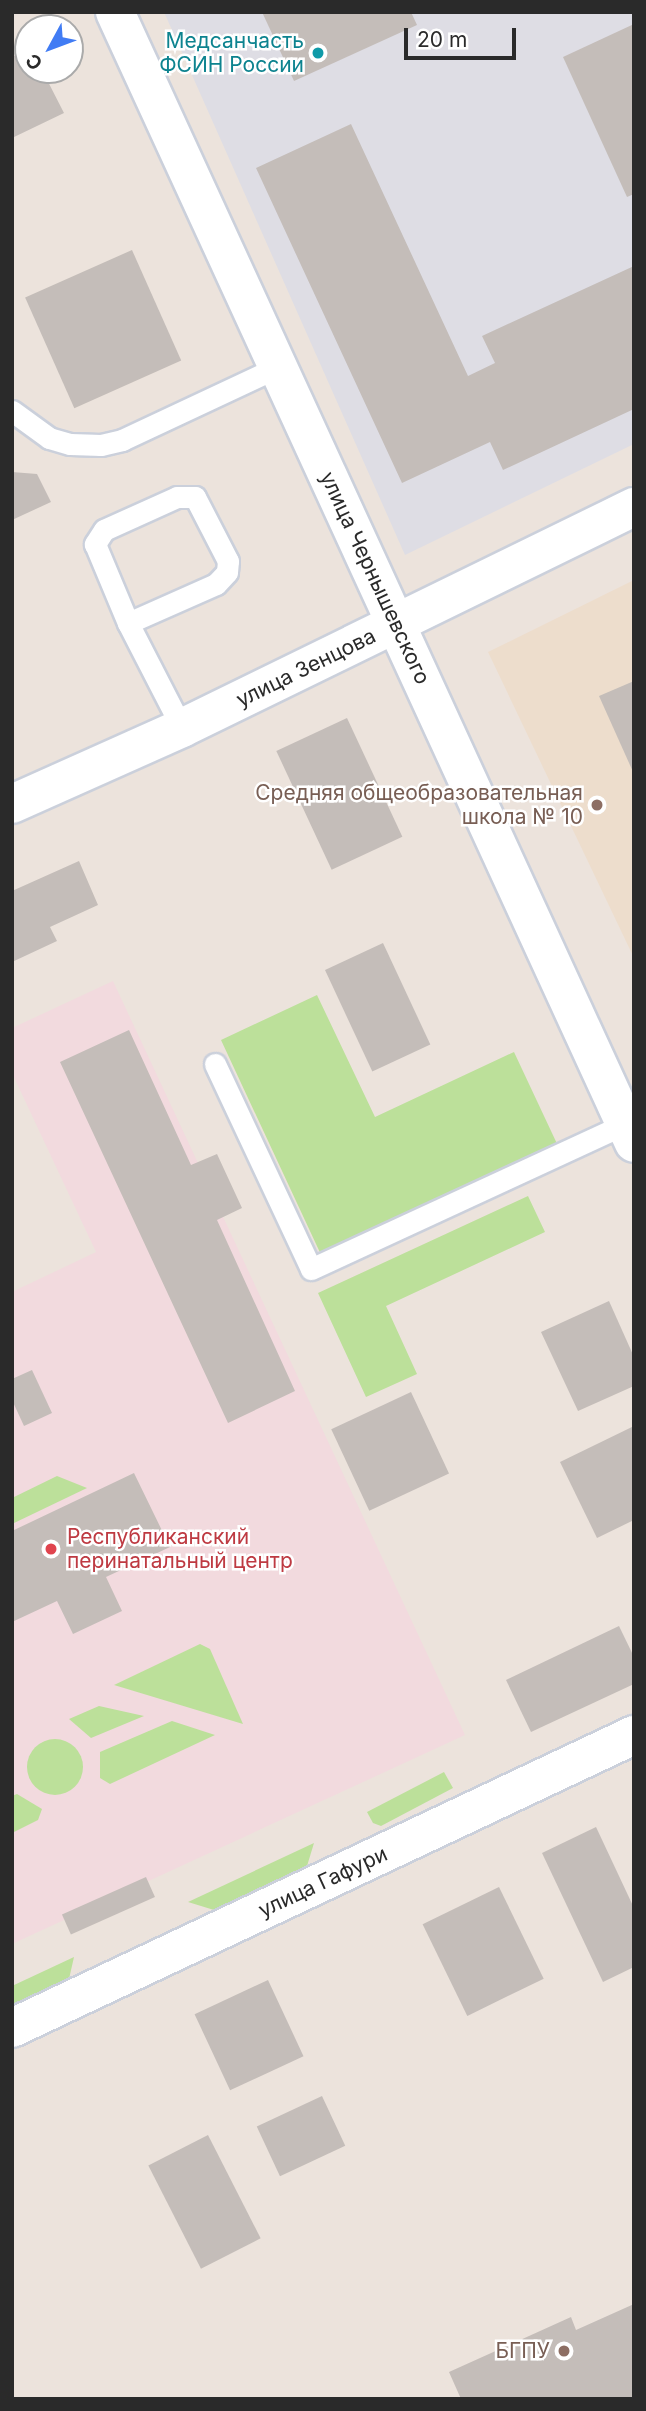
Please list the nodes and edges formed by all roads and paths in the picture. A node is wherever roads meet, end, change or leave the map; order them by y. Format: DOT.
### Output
graph roads {
  1 [pos="115,12"];
  2 [pos="278,367"];
  3 [pos="12,411"];
  4 [pos="634,507"];
  5 [pos="128,623"];
  6 [pos="396,624"];
  7 [pos="182,728"];
  8 [pos="12,804"];
  9 [pos="215,1064"];
  10 [pos="629,1133"];
  11 [pos="634,1735"];
  12 [pos="12,2028"];
  1 -- 2 [label="street, улица Чернышевского"];
  2 -- 3 [label="lane"];
  2 -- 6 [label="street, улица Чернышевского"];
  4 -- 6 [label="street, улица Зенцова"];
  5 -- 5 [label="lane"];
  5 -- 7 [label="lane"];
  6 -- 7 [label="street, улица Зенцова"];
  6 -- 10 [label="street, улица Чернышевского"];
  7 -- 8 [label="street, улица Зенцова"];
  9 -- 10 [label="lane"];
  11 -- 12 [label="street, улица Гафури"];
}
